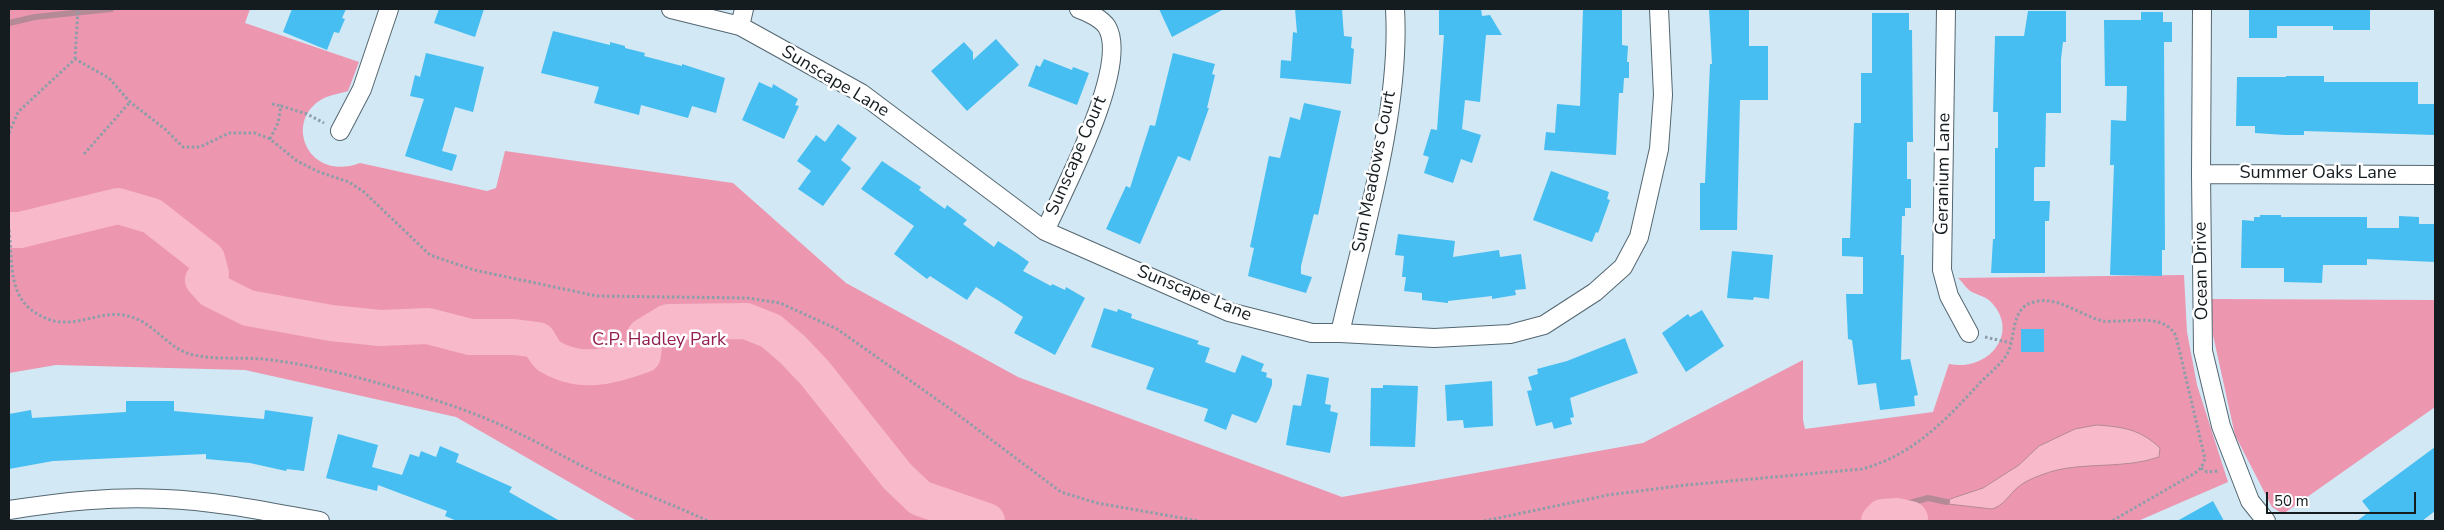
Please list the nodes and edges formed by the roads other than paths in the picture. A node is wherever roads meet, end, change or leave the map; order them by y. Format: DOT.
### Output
graph roads {
  1 [pos="389,9"];
  2 [pos="671,9"];
  3 [pos="744,9"];
  4 [pos="1079,9"];
  5 [pos="1395,9"];
  6 [pos="1658,9"];
  7 [pos="1946,9"];
  8 [pos="2202,9"];
  9 [pos="740,26"];
  10 [pos="340,131"];
  11 [pos="2200,174"];
  12 [pos="2435,175"];
  13 [pos="1045,231"];
  14 [pos="1340,333"];
  15 [pos="1969,334"];
  16 [pos="9,510"];
  17 [pos="320,521"];
  18 [pos="2266,521"];
  1 -- 10 [label="street"];
  2 -- 9 [label="street, Sunscape Lane"];
  3 -- 9 [label="street"];
  4 -- 13 [label="street, Sunscape Court"];
  5 -- 14 [label="street, Sun Meadows Court"];
  6 -- 14 [label="street, Sunscape Lane"];
  7 -- 15 [label="street, Geranium Lane"];
  8 -- 11 [label="street, Ocean Drive"];
  9 -- 13 [label="street, Sunscape Lane"];
  11 -- 12 [label="street, Summer Oaks Lane"];
  11 -- 18 [label="street, Ocean Drive"];
  13 -- 14 [label="street, Sunscape Lane"];
  16 -- 17 [label="street"];
}
